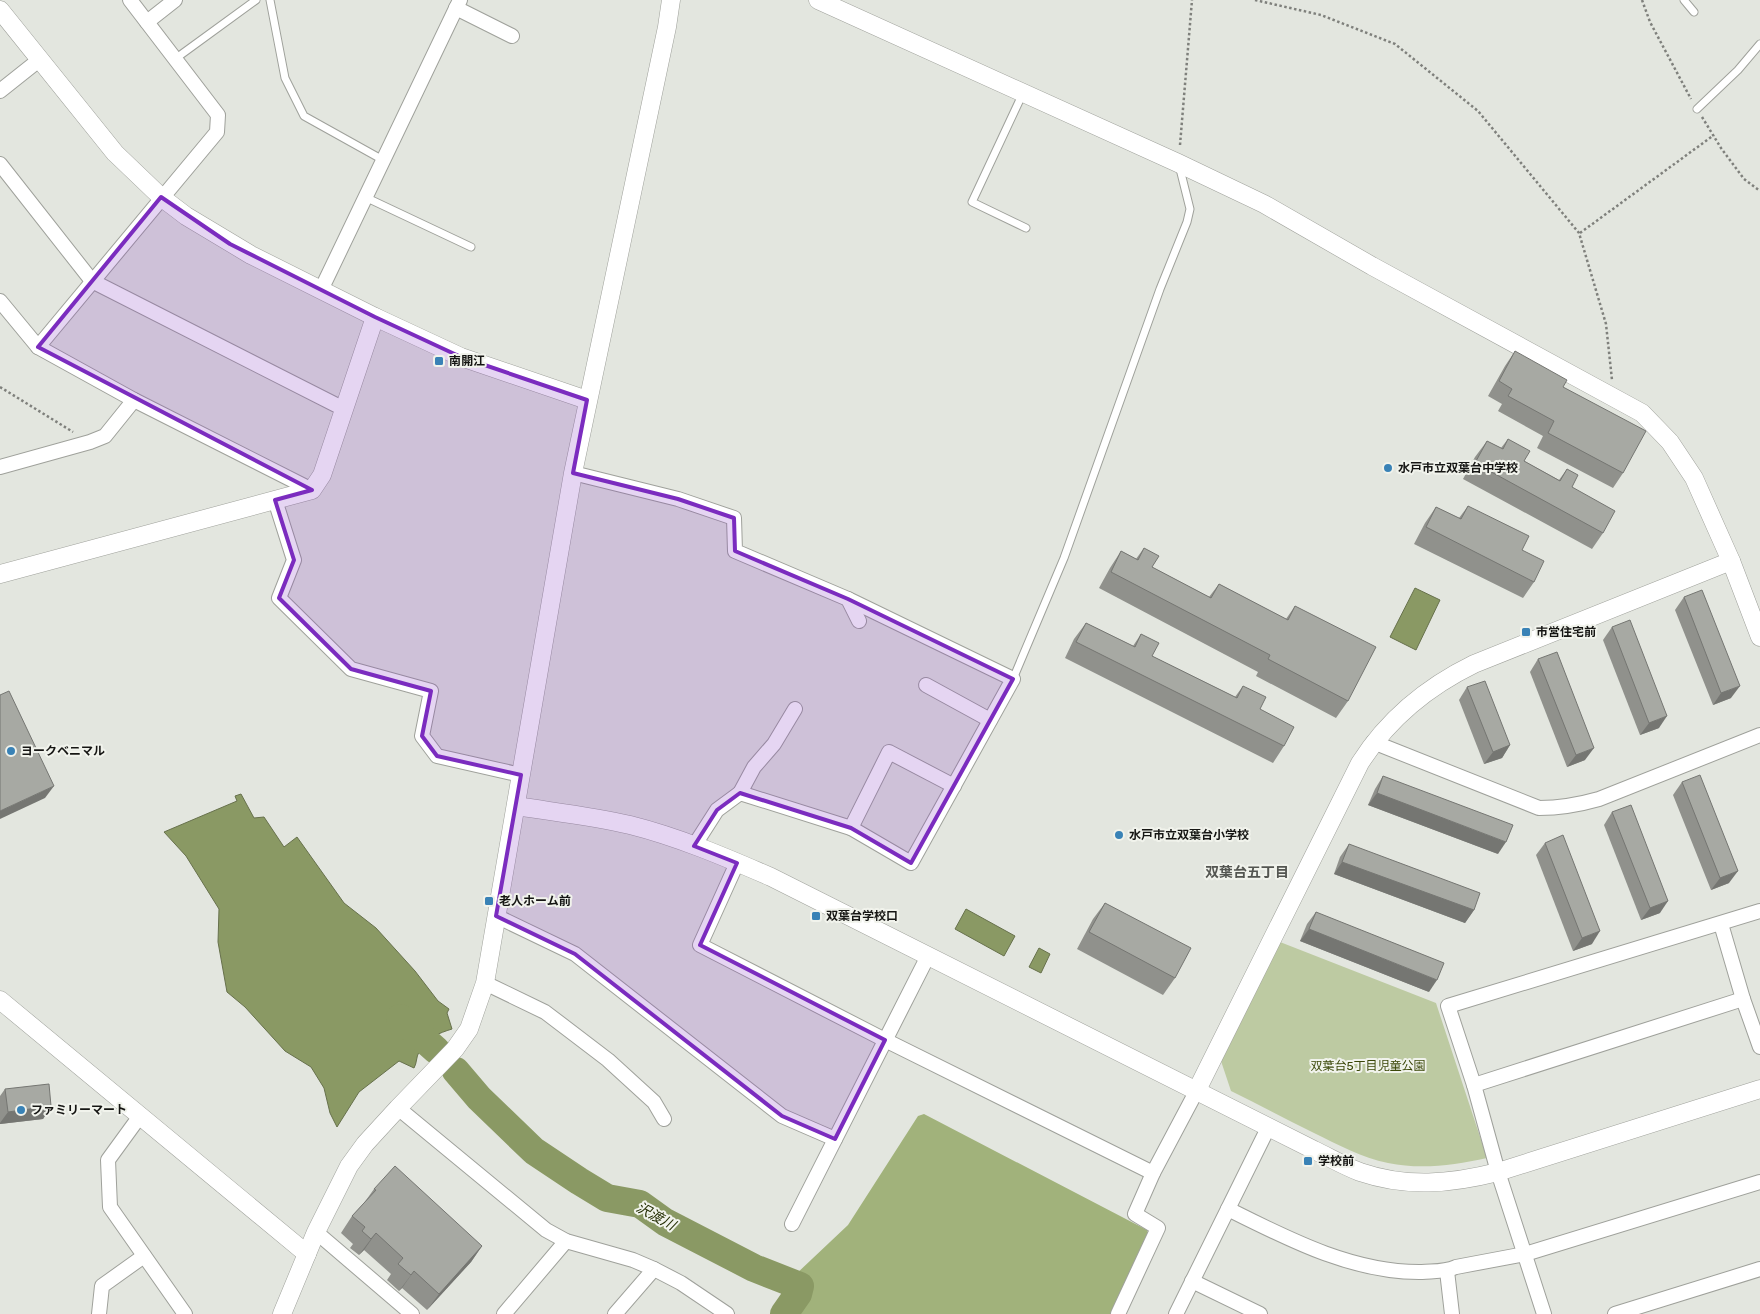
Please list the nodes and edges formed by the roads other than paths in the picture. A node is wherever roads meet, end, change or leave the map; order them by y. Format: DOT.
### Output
graph roads {
  1 [pos="130,0"];
  2 [pos="175,0"];
  3 [pos="256,0"];
  4 [pos="270,0"];
  5 [pos="671,0"];
  6 [pos="818,0"];
  7 [pos="1684,0"];
  8 [pos="458,4"];
  9 [pos="0,10"];
  10 [pos="1694,12"];
  11 [pos="147,22"];
  12 [pos="512,36"];
  13 [pos="1760,44"];
  14 [pos="175,59"];
  15 [pos="39,60"];
  16 [pos="0,91"];
  17 [pos="1023,93"];
  18 [pos="1697,109"];
  19 [pos="383,160"];
  20 [pos="1178,163"];
  21 [pos="0,164"];
  22 [pos="161,197"];
  23 [pos="365,197"];
  24 [pos="1026,228"];
  25 [pos="471,247"];
  26 [pos="92,281"];
  27 [pos="321,290"];
  28 [pos="0,301"];
  29 [pos="374,317"];
  30 [pos="38,347"];
  31 [pos="134,400"];
  32 [pos="587,400"];
  33 [pos="344,409"];
  34 [pos="0,467"];
  35 [pos="573,473"];
  36 [pos="312,490"];
  37 [pos="275,500"];
  38 [pos="1730,561"];
  39 [pos="0,574"];
  40 [pos="848,599"];
  41 [pos="858,621"];
  42 [pos="1760,637"];
  43 [pos="1013,679"];
  44 [pos="926,685"];
  45 [pos="795,710"];
  46 [pos="990,720"];
  47 [pos="1760,735"];
  48 [pos="1373,742"];
  49 [pos="521,775"];
  50 [pos="954,786"];
  51 [pos="740,793"];
  52 [pos="516,806"];
  53 [pos="851,828"];
  54 [pos="694,846"];
  55 [pos="737,863"];
  56 [pos="1760,911"];
  57 [pos="496,916"];
  58 [pos="1721,924"];
  59 [pos="928,956"];
  60 [pos="485,983"];
  61 [pos="1743,998"];
  62 [pos="0,1000"];
  63 [pos="886,1040"];
  64 [pos="1760,1047"];
  65 [pos="1474,1086"];
  66 [pos="1760,1089"];
  67 [pos="1196,1092"];
  68 [pos="398,1108"];
  69 [pos="140,1116"];
  70 [pos="664,1118"];
  71 [pos="1268,1128"];
  72 [pos="835,1139"];
  73 [pos="1498,1172"];
  74 [pos="1153,1173"];
  75 [pos="1760,1182"];
  76 [pos="1228,1210"];
  77 [pos="792,1224"];
  78 [pos="316,1232"];
  79 [pos="566,1241"];
  80 [pos="307,1254"];
  81 [pos="1526,1254"];
  82 [pos="144,1256"];
  83 [pos="654,1269"];
  84 [pos="1760,1269"];
  85 [pos="1447,1271"];
  86 [pos="1192,1281"];
  87 [pos="99,1314"];
  88 [pos="184,1314"];
  89 [pos="282,1314"];
  90 [pos="412,1314"];
  91 [pos="504,1314"];
  92 [pos="615,1314"];
  93 [pos="726,1314"];
  94 [pos="1118,1314"];
  95 [pos="1176,1314"];
  96 [pos="1260,1314"];
  97 [pos="1452,1314"];
  98 [pos="1544,1314"];
  99 [pos="1615,1314"];
  1 -- 11 [label="street"];
  2 -- 11 [label="street"];
  3 -- 14 [label="lane"];
  4 -- 19 [label="lane"];
  5 -- 32 [label="street"];
  6 -- 17 [label="street"];
  7 -- 10 [label="lane"];
  8 -- 12 [label="street"];
  8 -- 19 [label="street"];
  9 -- 15 [label="street"];
  11 -- 14 [label="street"];
  13 -- 18 [label="lane"];
  14 -- 22 [label="street"];
  15 -- 16 [label="street"];
  15 -- 22 [label="street"];
  17 -- 20 [label="street"];
  17 -- 24 [label="lane"];
  19 -- 23 [label="street"];
  20 -- 38 [label="street"];
  20 -- 43 [label="lane"];
  21 -- 26 [label="street"];
  22 -- 26 [label="street"];
  22 -- 27 [label="street"];
  23 -- 25 [label="lane"];
  23 -- 27 [label="street"];
  26 -- 30 [label="street"];
  26 -- 33 [label="street"];
  27 -- 29 [label="street"];
  28 -- 30 [label="street"];
  29 -- 32 [label="street"];
  29 -- 33 [label="street"];
  30 -- 31 [label="street"];
  31 -- 34 [label="street"];
  31 -- 36 [label="street"];
  32 -- 35 [label="street"];
  33 -- 36 [label="street"];
  35 -- 40 [label="street"];
  35 -- 49 [label="street"];
  36 -- 37 [label="street"];
  37 -- 39 [label="street"];
  37 -- 49 [label="street"];
  38 -- 42 [label="street"];
  38 -- 48 [label="street"];
  40 -- 41 [label="street"];
  40 -- 43 [label="street"];
  43 -- 46 [label="street"];
  44 -- 46 [label="street"];
  45 -- 51 [label="street"];
  46 -- 50 [label="street"];
  47 -- 48 [label="street"];
  48 -- 67 [label="street"];
  49 -- 52 [label="street"];
  50 -- 53 [label="street"];
  50 -- 53 [label="street"];
  51 -- 53 [label="street"];
  51 -- 54 [label="street"];
  52 -- 54 [label="street"];
  52 -- 57 [label="street"];
  54 -- 55 [label="street"];
  55 -- 59 [label="street"];
  55 -- 63 [label="street"];
  56 -- 58 [label="street"];
  57 -- 60 [label="street"];
  57 -- 72 [label="street"];
  58 -- 61 [label="street"];
  58 -- 65 [label="street"];
  59 -- 63 [label="street"];
  59 -- 67 [label="street"];
  60 -- 68 [label="street"];
  60 -- 70 [label="street"];
  61 -- 64 [label="street"];
  61 -- 65 [label="street"];
  62 -- 69 [label="street"];
  63 -- 72 [label="street"];
  63 -- 74 [label="street"];
  65 -- 73 [label="street"];
  66 -- 73 [label="street"];
  67 -- 71 [label="street"];
  67 -- 74 [label="street"];
  68 -- 78 [label="street"];
  68 -- 79 [label="street"];
  69 -- 80 [label="street"];
  69 -- 82 [label="street"];
  71 -- 73 [label="street"];
  71 -- 76 [label="street"];
  72 -- 77 [label="street"];
  73 -- 81 [label="street"];
  74 -- 94 [label="street"];
  75 -- 81 [label="street"];
  76 -- 85 [label="street"];
  76 -- 86 [label="street"];
  78 -- 80 [label="street"];
  78 -- 90 [label="street"];
  79 -- 83 [label="street"];
  79 -- 91 [label="street"];
  80 -- 89 [label="street"];
  81 -- 85 [label="street"];
  81 -- 98 [label="street"];
  82 -- 87 [label="street"];
  82 -- 88 [label="street"];
  83 -- 92 [label="street"];
  83 -- 93 [label="street"];
  84 -- 99 [label="street"];
  85 -- 97 [label="street"];
  86 -- 95 [label="street"];
  86 -- 96 [label="street"];
}
